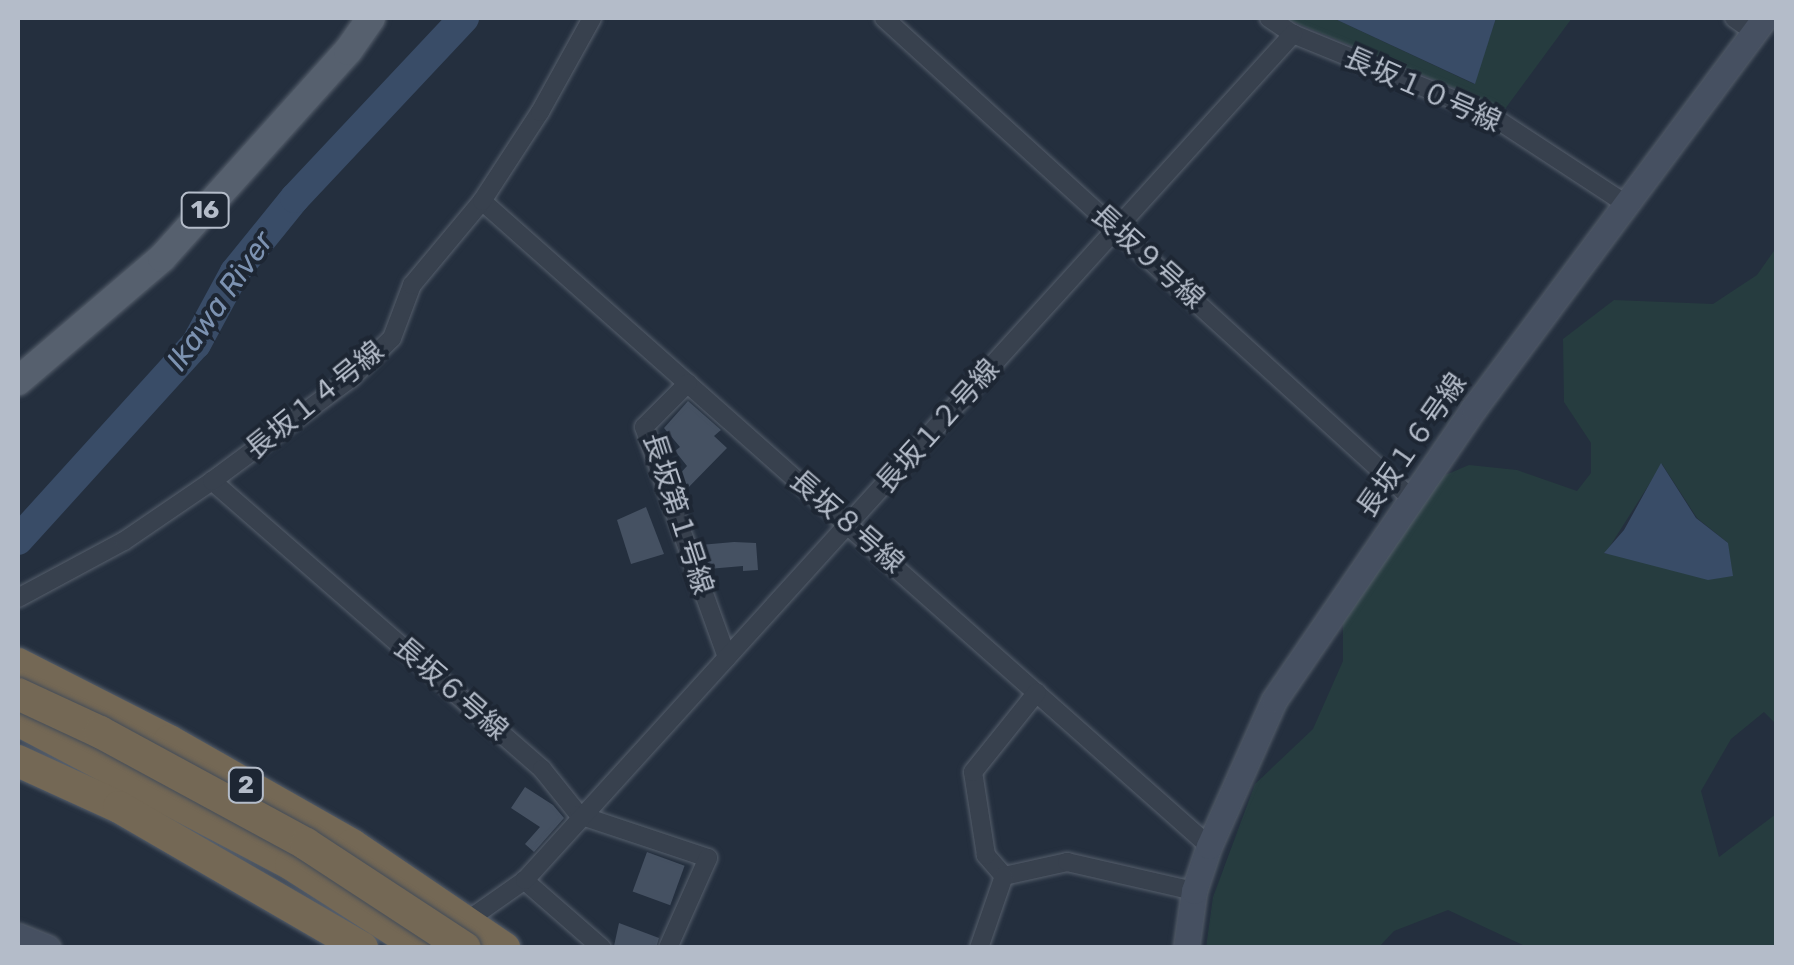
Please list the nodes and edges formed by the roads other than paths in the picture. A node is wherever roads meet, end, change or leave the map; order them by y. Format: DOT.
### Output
graph roads {
  1 [pos="371,18"];
  2 [pos="592,18"];
  3 [pos="884,18"];
  4 [pos="1268,18"];
  5 [pos="1750,22"];
  6 [pos="1294,34"];
  7 [pos="482,202"];
  8 [pos="1623,202"];
  9 [pos="1118,229"];
  10 [pos="18,381"];
  11 [pos="688,383"];
  12 [pos="212,481"];
  13 [pos="1411,498"];
  14 [pos="850,524"];
  15 [pos="18,598"];
  16 [pos="727,658"];
  17 [pos="18,664"];
  18 [pos="1037,692"];
  19 [pos="18,694"];
  20 [pos="18,720"];
  21 [pos="18,761"];
  22 [pos="579,815"];
  23 [pos="1209,846"];
  24 [pos="1004,876"];
  25 [pos="524,880"];
  26 [pos="1194,891"];
  27 [pos="466,934"];
  28 [pos="18,936"];
  29 [pos="48,948"];
  30 [pos="362,948"];
  31 [pos="424,948"];
  32 [pos="504,948"];
  33 [pos="602,948"];
  34 [pos="668,948"];
  35 [pos="979,948"];
  36 [pos="1186,948"];
  1 -- 10 [label="main road, 16"];
  2 -- 7 [label="street, 長坂１４号線"];
  3 -- 9 [label="street, 長坂９号線"];
  4 -- 6 [label="street, 長坂１０号線"];
  5 -- 8 [label="street, 長坂１６号線"];
  6 -- 8 [label="street, 長坂１０号線"];
  6 -- 9 [label="street, 長坂１２号線"];
  7 -- 11 [label="street, 長坂８号線"];
  7 -- 12 [label="street, 長坂１４号線"];
  8 -- 13 [label="street, 長坂１６号線"];
  9 -- 13 [label="street, 長坂９号線"];
  9 -- 14 [label="street, 長坂１２号線"];
  11 -- 14 [label="street, 長坂８号線"];
  11 -- 16 [label="street, 長坂第１号線"];
  12 -- 15 [label="street, 長坂１４号線"];
  12 -- 22 [label="street, 長坂６号線"];
  13 -- 23 [label="street, 長坂１６号線"];
  14 -- 16 [label="street, 長坂１２号線"];
  14 -- 18 [label="street, 長坂８号線"];
  16 -- 22 [label="street, 長坂１２号線"];
  17 -- 27 [label="highway, 2"];
  18 -- 23 [label="street, 長坂８号線"];
  18 -- 24 [label="street"];
  19 -- 27 [label="highway, bridge"];
  20 -- 31 [label="highway"];
  21 -- 30 [label="highway"];
  22 -- 25 [label="street, 長坂１２号線"];
  22 -- 34 [label="street"];
  23 -- 26 [label="street, 長坂１６号線"];
  24 -- 26 [label="street"];
  24 -- 35 [label="street"];
  25 -- 27 [label="street, 長坂１２号線"];
  25 -- 33 [label="street"];
  26 -- 36 [label="street, 長坂１６号線"];
  27 -- 31 [label="street"];
  27 -- 32 [label="highway, 2"];
  28 -- 29 [label="street"];
}
